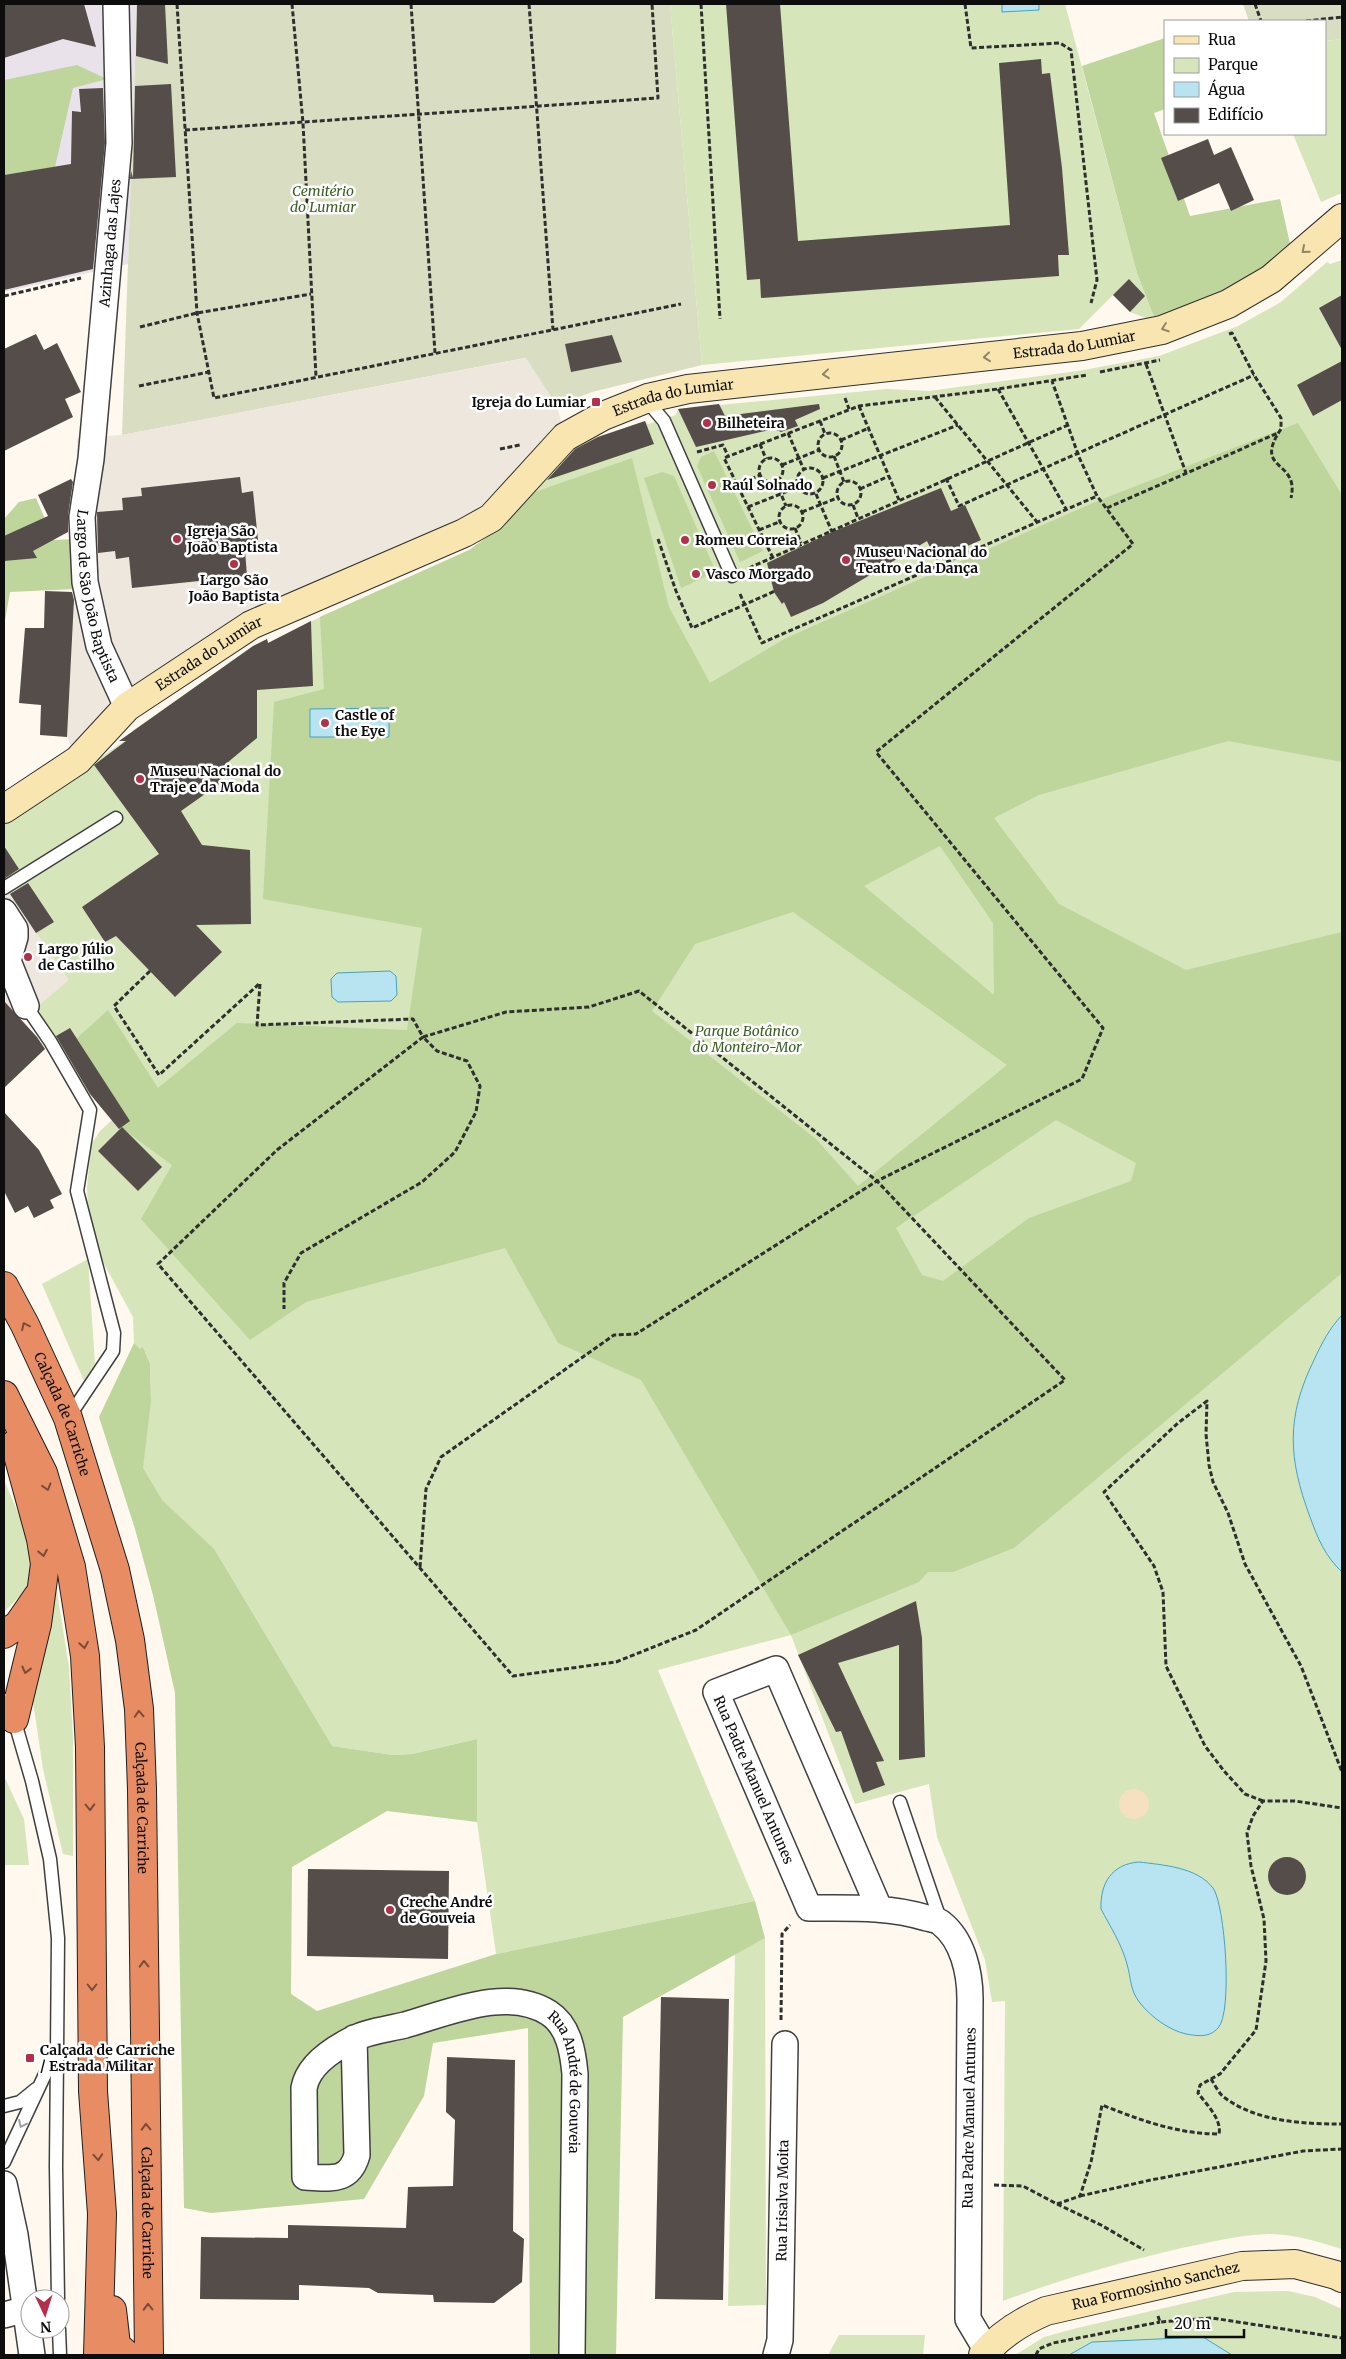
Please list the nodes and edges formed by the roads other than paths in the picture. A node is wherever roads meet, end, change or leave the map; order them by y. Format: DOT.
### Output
graph roads {
  1 [pos="116,4"];
  2 [pos="1342,218"];
  3 [pos="648,398"];
  4 [pos="88,482"];
  5 [pos="732,576"];
  6 [pos="127,707"];
  7 [pos="4,809"];
  8 [pos="116,818"];
  9 [pos="4,888"];
  10 [pos="4,912"];
  11 [pos="16,997"];
  12 [pos="4,1286"];
  13 [pos="4,1396"];
  14 [pos="4,1404"];
  15 [pos="68,1418"];
  16 [pos="43,1588"];
  17 [pos="4,1634"];
  18 [pos="9,1710"];
  19 [pos="900,1802"];
  20 [pos="879,1908"];
  21 [pos="941,1922"];
  22 [pos="354,2038"];
  23 [pos="785,2044"];
  24 [pos="57,2049"];
  25 [pos="41,2084"];
  26 [pos="4,2106"];
  27 [pos="4,2162"];
  28 [pos="4,2184"];
  29 [pos="102,2214"];
  30 [pos="1342,2278"];
  31 [pos="58,2289"];
  32 [pos="15,2312"];
  33 [pos="59,2339"];
  34 [pos="985,2353"];
  35 [pos="32,2355"];
  36 [pos="60,2355"];
  37 [pos="98,2355"];
  38 [pos="127,2355"];
  39 [pos="149,2355"];
  40 [pos="572,2355"];
  41 [pos="776,2355"];
  1 -- 4 [label="street, Azinhaga das Lajes"];
  2 -- 3 [label="street, Estrada do Lumiar, one-way"];
  3 -- 5 [label="lane"];
  3 -- 6 [label="street, Estrada do Lumiar"];
  4 -- 6 [label="street, Largo de São João Baptista"];
  6 -- 7 [label="street, Estrada do Lumiar"];
  8 -- 9 [label="lane"];
  10 -- 11 [label="street"];
  11 -- 15 [label="lane"];
  15 -- 12 [label="highway, Calçada de Carriche, one-way"];
  13 -- 29 [label="highway, one-way"];
  14 -- 16 [label="highway, one-way"];
  39 -- 15 [label="highway, Calçada de Carriche, one-way"];
  16 -- 17 [label="highway"];
  16 -- 18 [label="highway, one-way"];
  18 -- 24 [label="lane"];
  19 -- 21 [label="lane"];
  20 -- 20 [label="street, Rua Padre Manuel Antunes"];
  20 -- 21 [label="street"];
  21 -- 34 [label="street, Rua Padre Manuel Antunes"];
  22 -- 22 [label="street, Rua André de Gouveia"];
  22 -- 40 [label="street, Rua André de Gouveia"];
  23 -- 41 [label="street, Rua Irisalva Moita"];
  24 -- 25 [label="lane"];
  24 -- 31 [label="lane"];
  25 -- 26 [label="lane"];
  25 -- 27 [label="lane, one-way"];
  28 -- 32 [label="street"];
  29 -- 37 [label="highway"];
  29 -- 38 [label="highway"];
  30 -- 34 [label="street, Rua Formosinho Sanchez"];
  32 -- 35 [label="street"];
  33 -- 36 [label="lane"];
}
